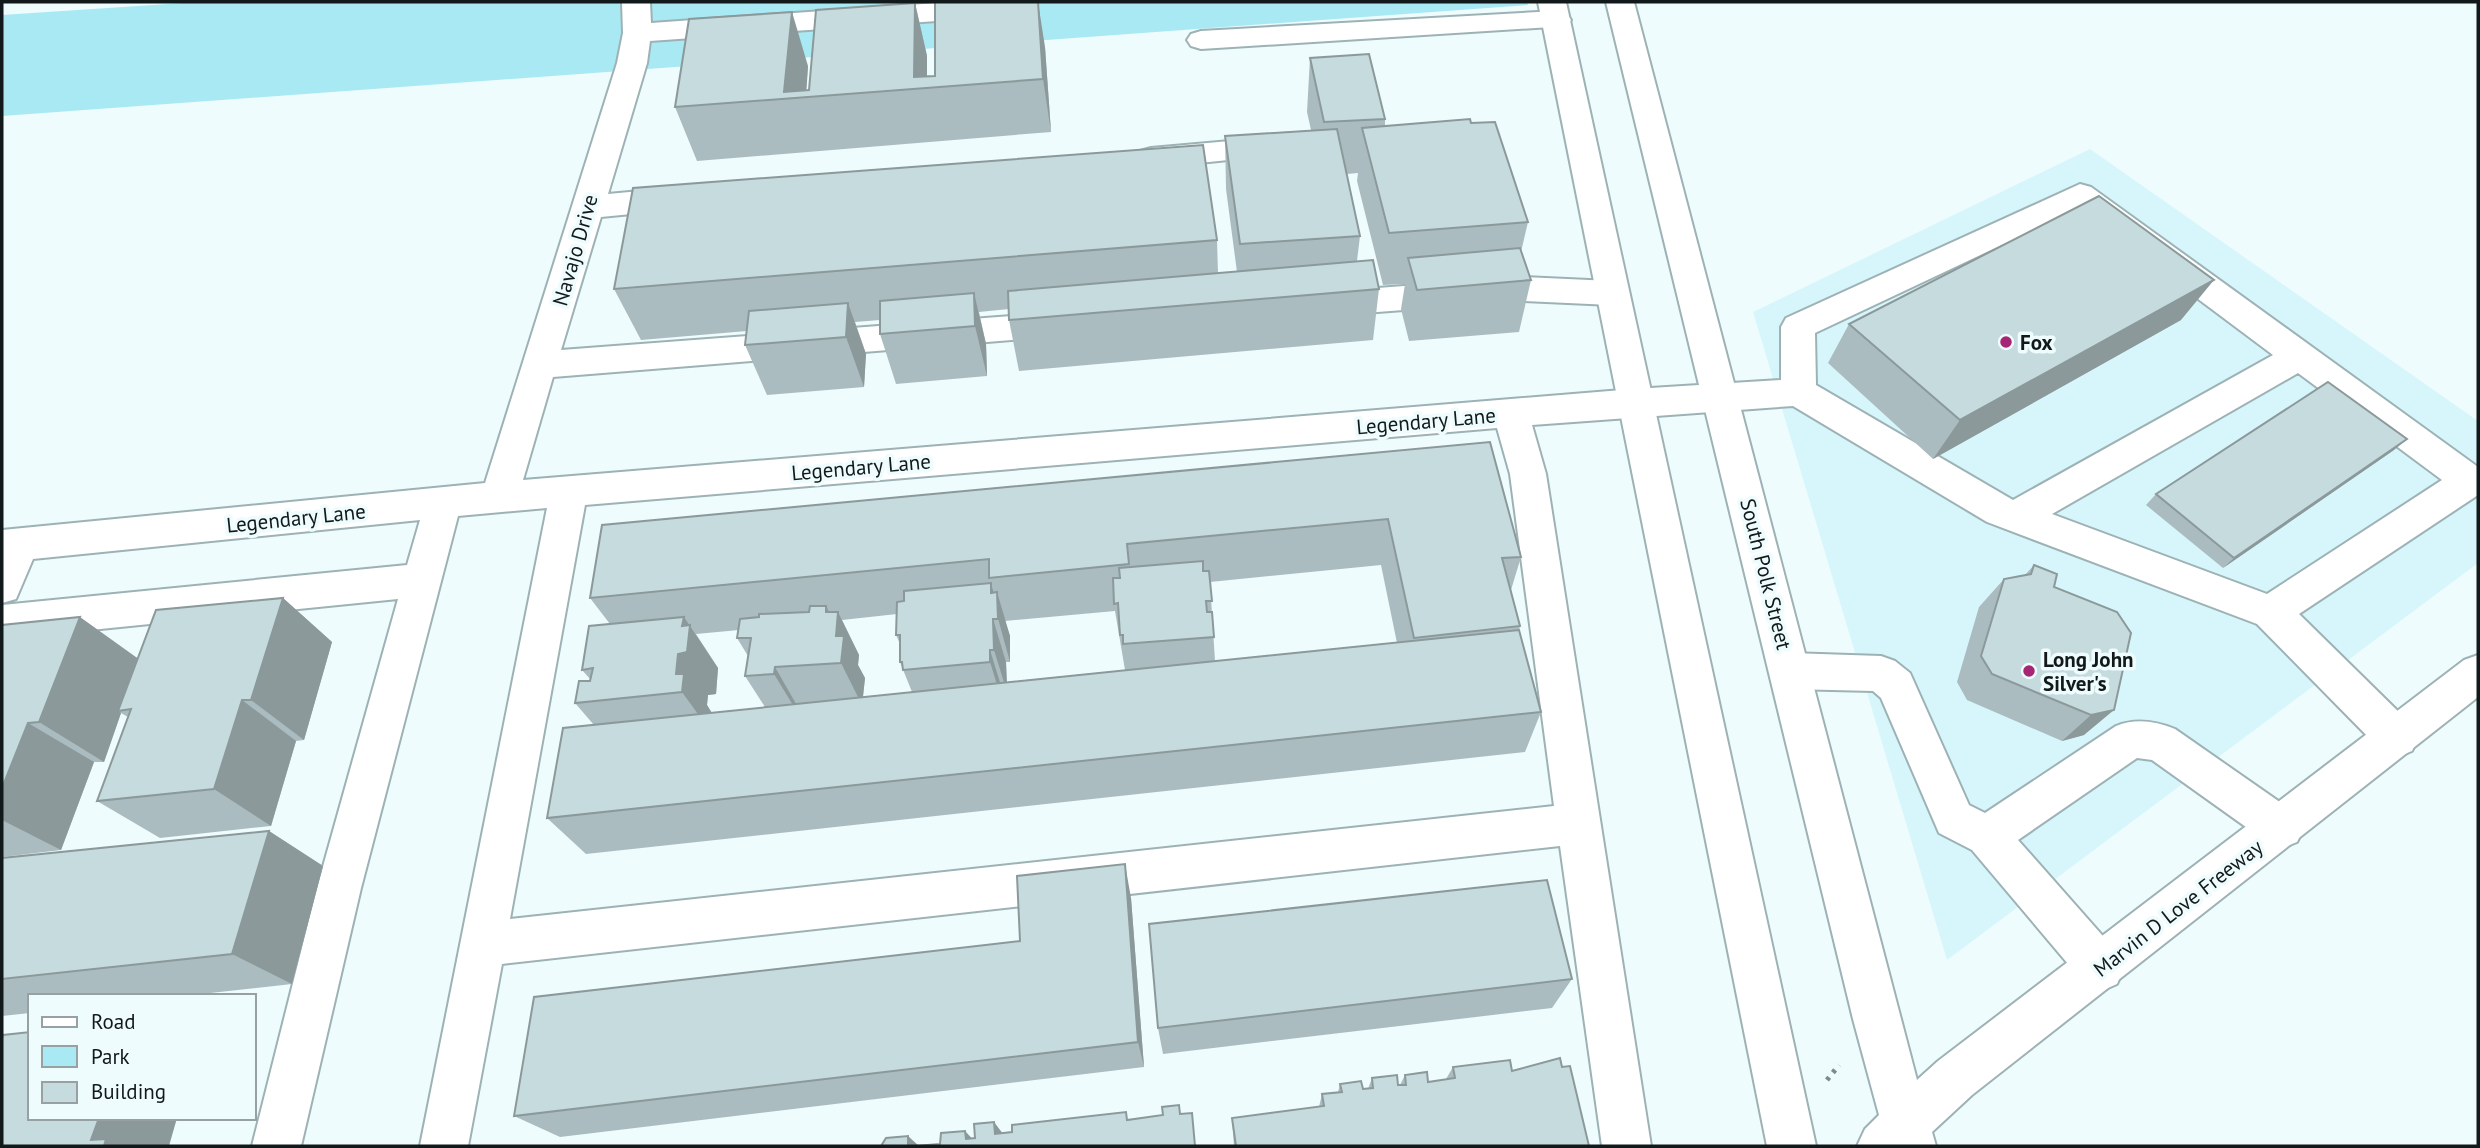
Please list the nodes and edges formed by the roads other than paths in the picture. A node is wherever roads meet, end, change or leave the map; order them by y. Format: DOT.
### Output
graph roads {
  1 [pos="1620,2"];
  2 [pos="951,11"];
  3 [pos="1555,11"];
  4 [pos="637,17"];
  5 [pos="1201,40"];
  6 [pos="1282,146"];
  7 [pos="1129,159"];
  8 [pos="711,196"];
  9 [pos="587,207"];
  10 [pos="1611,293"];
  11 [pos="1299,306"];
  12 [pos="1090,322"];
  13 [pos="2299,356"];
  14 [pos="541,365"];
  15 [pos="1798,392"];
  16 [pos="1721,399"];
  17 [pos="1634,403"];
  18 [pos="1511,414"];
  19 [pos="569,492"];
  20 [pos="499,497"];
  21 [pos="443,504"];
  22 [pos="2015,517"];
  23 [pos="11,545"];
  24 [pos="422,580"];
  25 [pos="2,587"];
  26 [pos="2271,612"];
  27 [pos="2,622"];
  28 [pos="1790,671"];
  29 [pos="2478,673"];
  30 [pos="2397,737"];
  31 [pos="1578,824"];
  32 [pos="2282,828"];
  33 [pos="1987,836"];
  34 [pos="482,944"];
  35 [pos="2101,968"];
  36 [pos="1900,1139"];
  37 [pos="276,1146"];
  38 [pos="444,1146"];
  39 [pos="1627,1146"];
  40 [pos="1792,1146"];
  1 -- 16 [label="main road, South Polk Street"];
  2 -- 4 [label="main road"];
  3 -- 5 [label="main road"];
  3 -- 10 [label="main road"];
  4 -- 9 [label="main road, Navajo Drive"];
  6 -- 7 [label="main road"];
  8 -- 9 [label="main road"];
  9 -- 14 [label="main road, Navajo Drive"];
  10 -- 11 [label="main road"];
  10 -- 17 [label="main road"];
  12 -- 14 [label="main road"];
  13 -- 15 [label="main road"];
  13 -- 22 [label="main road"];
  13 -- 26 [label="main road"];
  14 -- 20 [label="main road, Navajo Drive"];
  15 -- 16 [label="main road, Legendary Lane"];
  15 -- 22 [label="main road"];
  16 -- 17 [label="main road, Legendary Lane"];
  16 -- 28 [label="main road, South Polk Street"];
  17 -- 18 [label="main road, Legendary Lane"];
  17 -- 40 [label="main road"];
  18 -- 19 [label="main road, Legendary Lane"];
  18 -- 31 [label="main road"];
  19 -- 20 [label="main road, Legendary Lane"];
  19 -- 34 [label="main road"];
  20 -- 21 [label="main road, Legendary Lane"];
  21 -- 23 [label="main road, Legendary Lane"];
  21 -- 24 [label="main road"];
  22 -- 26 [label="main road"];
  23 -- 25 [label="main road"];
  24 -- 27 [label="main road"];
  24 -- 37 [label="main road"];
  26 -- 30 [label="main road"];
  28 -- 33 [label="main road"];
  28 -- 36 [label="main road, South Polk Street"];
  29 -- 30 [label="main road, Marvin D Love Freeway"];
  30 -- 32 [label="main road, Marvin D Love Freeway"];
  31 -- 34 [label="main road"];
  31 -- 39 [label="main road"];
  32 -- 33 [label="main road"];
  32 -- 35 [label="main road, Marvin D Love Freeway"];
  33 -- 35 [label="main road"];
  34 -- 38 [label="main road"];
  35 -- 36 [label="main road, Marvin D Love Freeway"];
}
